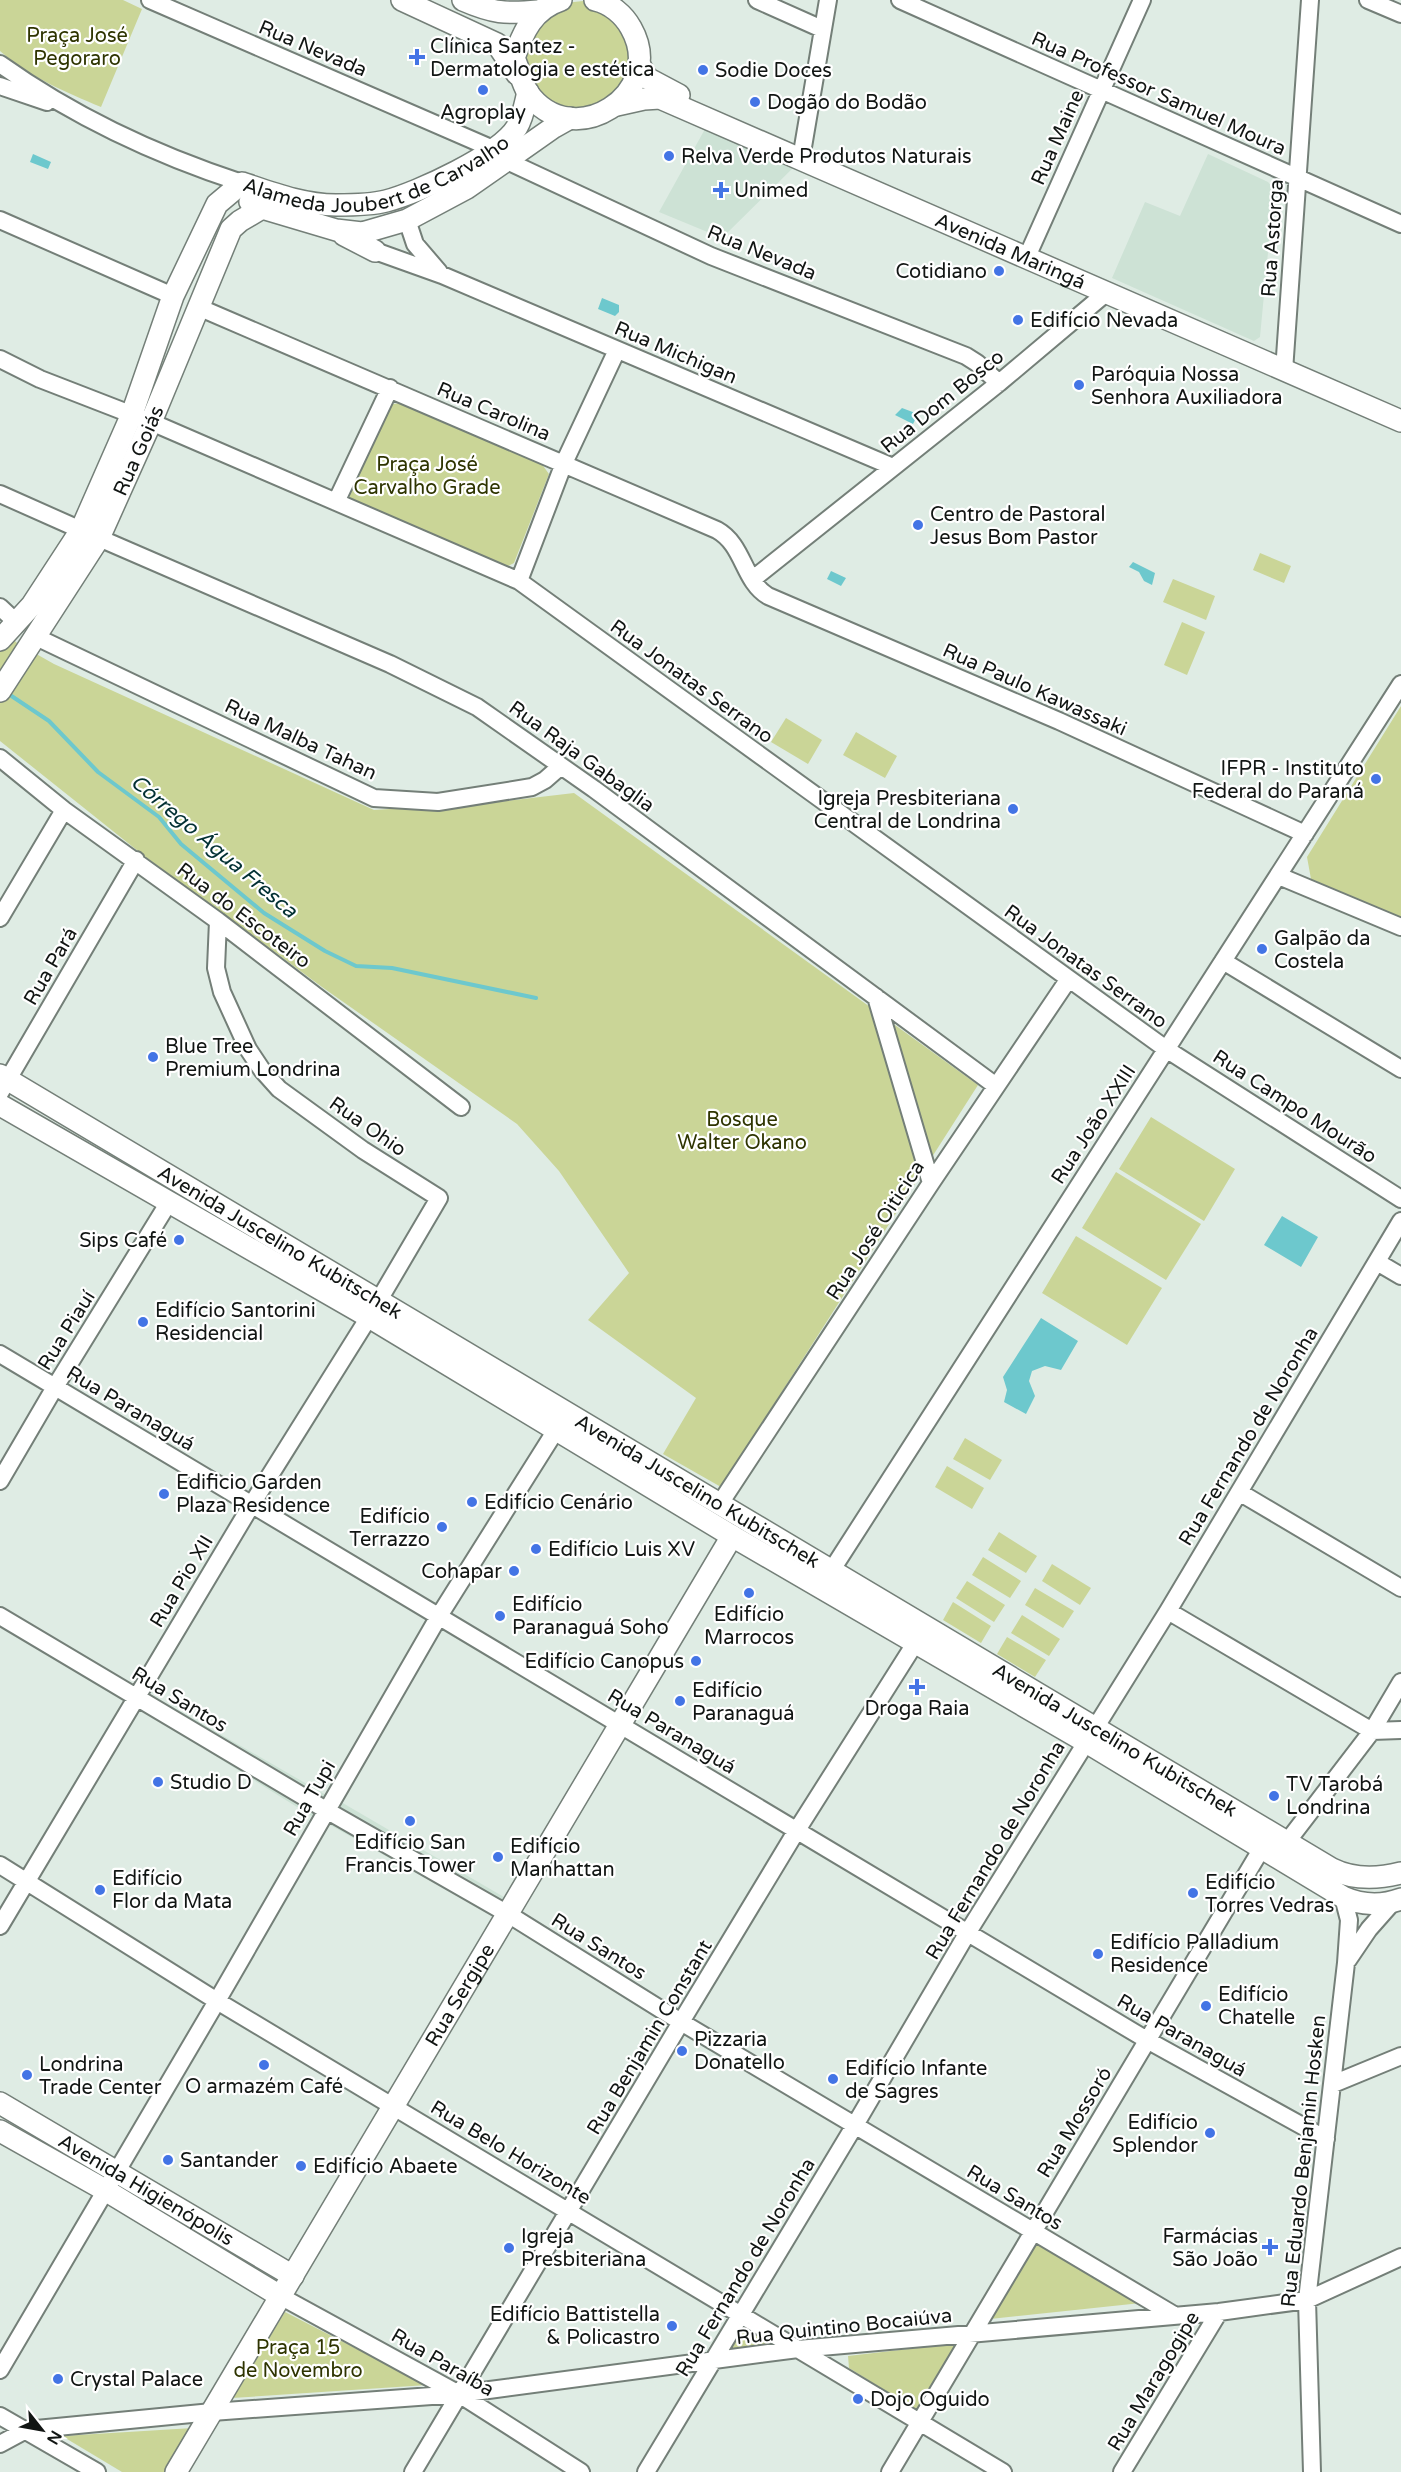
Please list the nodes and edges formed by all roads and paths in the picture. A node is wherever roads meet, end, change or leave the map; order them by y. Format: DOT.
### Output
graph roads {
  1 [pos="150,0"];
  2 [pos="402,0"];
  3 [pos="462,0"];
  4 [pos="561,0"];
  5 [pos="595,0"];
  6 [pos="757,0"];
  7 [pos="828,0"];
  8 [pos="900,0"];
  9 [pos="1142,0"];
  10 [pos="1310,0"];
  11 [pos="1368,0"];
  12 [pos="616,5"];
  13 [pos="538,11"];
  14 [pos="1401,14"];
  15 [pos="822,29"];
  16 [pos="0,64"];
  17 [pos="639,64"];
  18 [pos="0,86"];
  19 [pos="1101,89"];
  20 [pos="527,90"];
  21 [pos="617,105"];
  22 [pos="63,106"];
  23 [pos="570,118"];
  24 [pos="803,147"];
  25 [pos="500,155"];
  26 [pos="1296,178"];
  27 [pos="237,187"];
  28 [pos="384,202"];
  29 [pos="262,208"];
  30 [pos="0,220"];
  31 [pos="1401,224"];
  32 [pos="409,228"];
  33 [pos="336,230"];
  34 [pos="362,234"];
  35 [pos="1028,253"];
  36 [pos="382,254"];
  37 [pos="442,275"];
  38 [pos="1106,293"];
  39 [pos="173,296"];
  40 [pos="198,307"];
  41 [pos="617,350"];
  42 [pos="0,359"];
  43 [pos="1284,364"];
  44 [pos="999,383"];
  45 [pos="390,388"];
  46 [pos="1401,408"];
  47 [pos="142,418"];
  48 [pos="1401,421"];
  49 [pos="564,463"];
  50 [pos="893,468"];
  51 [pos="0,494"];
  52 [pos="336,502"];
  53 [pos="90,534"];
  54 [pos="753,579"];
  55 [pos="519,581"];
  56 [pos="0,607"];
  57 [pos="16,622"];
  58 [pos="34,636"];
  59 [pos="0,640"];
  60 [pos="0,678"];
  61 [pos="1401,684"];
  62 [pos="0,691"];
  63 [pos="0,758"];
  64 [pos="561,766"];
  65 [pos="64,810"];
  66 [pos="1305,834"];
  67 [pos="136,860"];
  68 [pos="1279,876"];
  69 [pos="0,918"];
  70 [pos="218,921"];
  71 [pos="1401,927"];
  72 [pos="1223,961"];
  73 [pos="1068,980"];
  74 [pos="876,997"];
  75 [pos="1166,1049"];
  76 [pos="1401,1069"];
  77 [pos="3,1082"];
  78 [pos="996,1086"];
  79 [pos="0,1105"];
  80 [pos="461,1107"];
  81 [pos="931,1183"];
  82 [pos="439,1198"];
  83 [pos="1401,1199"];
  84 [pos="169,1202"];
  85 [pos="1401,1221"];
  86 [pos="287,1247"];
  87 [pos="1377,1262"];
  88 [pos="1401,1276"];
  89 [pos="374,1309"];
  90 [pos="0,1354"];
  91 [pos="55,1387"];
  92 [pos="556,1430"];
  93 [pos="0,1481"];
  94 [pos="1239,1492"];
  95 [pos="252,1504"];
  96 [pos="726,1509"];
  97 [pos="732,1536"];
  98 [pos="826,1580"];
  99 [pos="1401,1588"];
  100 [pos="1168,1611"];
  101 [pos="0,1616"];
  102 [pos="439,1616"];
  103 [pos="920,1634"];
  104 [pos="1401,1682"];
  105 [pos="137,1697"];
  106 [pos="620,1724"];
  107 [pos="1401,1730"];
  108 [pos="1372,1731"];
  109 [pos="1090,1735"];
  110 [pos="326,1810"];
  111 [pos="797,1830"];
  112 [pos="1287,1842"];
  113 [pos="1262,1848"];
  114 [pos="0,1864"];
  115 [pos="1290,1864"];
  116 [pos="1401,1873"];
  117 [pos="27,1881"];
  118 [pos="1342,1897"];
  119 [pos="1396,1901"];
  120 [pos="508,1914"];
  121 [pos="0,1926"];
  122 [pos="968,1932"];
  123 [pos="1346,1964"];
  124 [pos="217,2001"];
  125 [pos="681,2022"];
  126 [pos="1147,2040"];
  127 [pos="1401,2056"];
  128 [pos="1334,2084"];
  129 [pos="0,2103"];
  130 [pos="394,2105"];
  131 [pos="855,2125"];
  132 [pos="0,2131"];
  133 [pos="1326,2139"];
  134 [pos="116,2172"];
  135 [pos="105,2190"];
  136 [pos="570,2212"];
  137 [pos="1033,2232"];
  138 [pos="245,2248"];
  139 [pos="1401,2257"];
  140 [pos="233,2267"];
  141 [pos="292,2276"];
  142 [pos="280,2296"];
  143 [pos="1307,2300"];
  144 [pos="1219,2313"];
  145 [pos="741,2315"];
  146 [pos="1174,2315"];
  147 [pos="973,2334"];
  148 [pos="845,2346"];
  149 [pos="798,2349"];
  150 [pos="712,2361"];
  151 [pos="0,2370"];
  152 [pos="847,2377"];
  153 [pos="459,2394"];
  154 [pos="212,2412"];
  155 [pos="0,2416"];
  156 [pos="920,2422"];
  157 [pos="26,2430"];
  158 [pos="0,2444"];
  159 [pos="97,2472"];
  160 [pos="176,2472"];
  161 [pos="413,2472"];
  162 [pos="581,2472"];
  163 [pos="646,2472"];
  164 [pos="890,2472"];
  165 [pos="1003,2472"];
  166 [pos="1122,2472"];
  167 [pos="1312,2472"];
  1 -- 25 [label="street, Rua Nevada"];
  2 -- 20 [label="main road"];
  3 -- 13 [label="main road"];
  4 -- 13 [label="main road"];
  5 -- 12 [label="main road"];
  6 -- 15 [label="street"];
  7 -- 15 [label="street"];
  8 -- 19 [label="street, Rua Professor Samuel Moura"];
  9 -- 19 [label="street, Rua Maine"];
  10 -- 26 [label="street, Rua Astorga"];
  11 -- 14 [label="street"];
  12 -- 17 [label="main road"];
  13 -- 20 [label="main road"];
  15 -- 24 [label="street"];
  16 -- 22 [label="street"];
  17 -- 21 [label="main road"];
  17 -- 24 [label="main road, Avenida Maringá"];
  18 -- 22 [label="street"];
  19 -- 26 [label="street, Rua Professor Samuel Moura"];
  19 -- 35 [label="street, Rua Maine"];
  20 -- 23 [label="main road"];
  20 -- 25 [label="main road, Alameda Joubert de Carvalho"];
  21 -- 23 [label="main road, Avenida Maringá"];
  21 -- 35 [label="main road, Avenida Maringá"];
  22 -- 27 [label="street"];
  23 -- 25 [label="main road, Alameda Joubert de Carvalho"];
  24 -- 35 [label="main road, Avenida Maringá"];
  25 -- 28 [label="main road, Alameda Joubert de Carvalho"];
  25 -- 32 [label="main road, Alameda Joubert de Carvalho"];
  25 -- 44 [label="street, Rua Nevada"];
  26 -- 31 [label="street, Rua Professor Samuel Moura"];
  26 -- 43 [label="street, Rua Astorga"];
  27 -- 28 [label="main road, Alameda Joubert de Carvalho"];
  27 -- 29 [label="main road, Alameda Joubert de Carvalho"];
  27 -- 39 [label="main road, Rua Goiás"];
  28 -- 32 [label="main road"];
  28 -- 34 [label="main road"];
  29 -- 33 [label="main road, Alameda Joubert de Carvalho"];
  29 -- 40 [label="main road, Rua Goiás"];
  30 -- 39 [label="street"];
  32 -- 34 [label="main road, Alameda Joubert de Carvalho"];
  32 -- 36 [label="street"];
  32 -- 37 [label="street, Rua Michigan"];
  33 -- 34 [label="main road, Alameda Joubert de Carvalho"];
  33 -- 36 [label="main road"];
  34 -- 36 [label="street"];
  35 -- 38 [label="main road, Avenida Maringá"];
  35 -- 43 [label="main road, Avenida Maringá"];
  36 -- 37 [label="street, Rua Michigan"];
  37 -- 41 [label="street, Rua Michigan"];
  38 -- 43 [label="main road, Avenida Maringá"];
  38 -- 44 [label="street, Rua Dom Bosco"];
  39 -- 47 [label="main road, Rua Goiás"];
  40 -- 45 [label="street, Rua Carolina"];
  40 -- 47 [label="main road, Rua Goiás"];
  41 -- 49 [label="street"];
  41 -- 50 [label="street, Rua Michigan"];
  42 -- 47 [label="street, Rua Jonatas Serrano"];
  43 -- 46 [label="main road, Avenida Maringá"];
  43 -- 48 [label="main road, Avenida Maringá"];
  44 -- 50 [label="street, Rua Dom Bosco"];
  45 -- 49 [label="street, Rua Carolina"];
  45 -- 52 [label="street"];
  47 -- 52 [label="street, Rua Jonatas Serrano"];
  47 -- 53 [label="main road, Rua Goiás"];
  49 -- 54 [label="street, Rua Carolina"];
  49 -- 55 [label="street"];
  50 -- 54 [label="street, Rua Dom Bosco"];
  51 -- 53 [label="street, Rua Raja Gabaglia"];
  52 -- 55 [label="street, Rua Jonatas Serrano"];
  53 -- 57 [label="main road, Rua Goiás"];
  53 -- 58 [label="main road, Rua Goiás"];
  53 -- 64 [label="street, Rua Raja Gabaglia"];
  54 -- 66 [label="street, Rua Paulo Kawassaki"];
  55 -- 73 [label="street, Rua Jonatas Serrano"];
  56 -- 57 [label="street"];
  57 -- 59 [label="main road, Rua Goiás"];
  58 -- 60 [label="main road"];
  58 -- 62 [label="main road, Rua Goiás"];
  58 -- 64 [label="street, Rua Malba Tahan"];
  61 -- 66 [label="street, Rua João XXIII"];
  63 -- 65 [label="street, Rua do Escoteiro"];
  64 -- 74 [label="street, Rua Raja Gabaglia"];
  65 -- 67 [label="street, Rua do Escoteiro"];
  65 -- 69 [label="street"];
  66 -- 68 [label="street, Rua João XXIII"];
  67 -- 70 [label="street, Rua do Escoteiro"];
  67 -- 77 [label="street, Rua Pará"];
  68 -- 71 [label="street"];
  68 -- 72 [label="street, Rua João XXIII"];
  70 -- 80 [label="street, Rua do Escoteiro"];
  70 -- 82 [label="street, Rua Ohio"];
  72 -- 75 [label="street, Rua João XXIII"];
  72 -- 76 [label="street"];
  73 -- 75 [label="street, Rua Jonatas Serrano"];
  73 -- 78 [label="street, Rua José Oiticica"];
  74 -- 78 [label="street, Rua Raja Gabaglia"];
  74 -- 81 [label="street"];
  75 -- 83 [label="street, Rua Campo Mourão"];
  75 -- 98 [label="street, Rua João XXIII"];
  77 -- 86 [label="main road, Avenida Juscelino Kubitschek"];
  78 -- 81 [label="street, Rua José Oiticica"];
  79 -- 84 [label="main road, Avenida Juscelino Kubitschek"];
  81 -- 96 [label="street, Rua José Oiticica"];
  82 -- 89 [label="street, Rua Pio XII"];
  84 -- 86 [label="main road"];
  84 -- 89 [label="main road, Avenida Juscelino Kubitschek"];
  84 -- 91 [label="street, Rua Piauí"];
  85 -- 87 [label="street, Rua Fernando de Noronha"];
  86 -- 89 [label="main road, Avenida Juscelino Kubitschek"];
  87 -- 88 [label="street"];
  87 -- 94 [label="street, Rua Fernando de Noronha"];
  89 -- 92 [label="main road, Avenida Juscelino Kubitschek"];
  89 -- 95 [label="street, Rua Pio XII"];
  89 -- 96 [label="main road, Avenida Juscelino Kubitschek"];
  90 -- 91 [label="street, Rua Paranaguá"];
  91 -- 93 [label="street, Rua Piauí"];
  91 -- 95 [label="street, Rua Paranaguá"];
  92 -- 97 [label="main road, Avenida Juscelino Kubitschek"];
  92 -- 102 [label="street, Rua Tupi"];
  94 -- 99 [label="street"];
  94 -- 100 [label="street, Rua Fernando de Noronha"];
  95 -- 102 [label="street, Rua Paranaguá"];
  95 -- 105 [label="street, Rua Pio XII"];
  96 -- 97 [label="street"];
  96 -- 98 [label="main road, Avenida Juscelino Kubitschek"];
  97 -- 98 [label="main road, Avenida Juscelino Kubitschek"];
  97 -- 106 [label="main road, Rua Sergipe"];
  98 -- 103 [label="main road, Avenida Juscelino Kubitschek"];
  100 -- 108 [label="street"];
  100 -- 109 [label="street, Rua Fernando de Noronha"];
  101 -- 105 [label="street, Rua Santos"];
  102 -- 106 [label="street, Rua Paranaguá"];
  102 -- 110 [label="street, Rua Tupi"];
  103 -- 109 [label="main road, Avenida Juscelino Kubitschek"];
  103 -- 111 [label="street, Rua Benjamin Constant"];
  104 -- 108 [label="street"];
  105 -- 110 [label="street, Rua Santos"];
  105 -- 117 [label="street, Rua Pio XII"];
  106 -- 111 [label="street, Rua Paranaguá"];
  106 -- 120 [label="main road, Rua Sergipe"];
  107 -- 108 [label="street"];
  108 -- 112 [label="street"];
  109 -- 112 [label="main road, Avenida Juscelino Kubitschek"];
  109 -- 113 [label="main road, Avenida Juscelino Kubitschek"];
  109 -- 122 [label="street, Rua Fernando de Noronha"];
  110 -- 120 [label="street, Rua Santos"];
  110 -- 124 [label="street, Rua Tupi"];
  111 -- 122 [label="street, Rua Paranaguá"];
  111 -- 125 [label="street, Rua Benjamin Constant"];
  112 -- 113 [label="street"];
  112 -- 115 [label="main road"];
  112 -- 116 [label="main road, Avenida Juscelino Kubitschek"];
  113 -- 115 [label="main road, Avenida Juscelino Kubitschek"];
  113 -- 126 [label="street, Rua Mossoró"];
  114 -- 117 [label="street, Rua Belo Horizonte"];
  115 -- 118 [label="main road, Avenida Juscelino Kubitschek"];
  117 -- 121 [label="street, Rua Pio XII"];
  117 -- 124 [label="street, Rua Belo Horizonte"];
  118 -- 119 [label="main road, Avenida Juscelino Kubitschek"];
  118 -- 123 [label="street, Rua Eduardo Benjamin Hosken"];
  119 -- 123 [label="street, Rua Eduardo Benjamin Hosken"];
  120 -- 125 [label="street, Rua Santos"];
  120 -- 130 [label="main road, Rua Sergipe"];
  122 -- 126 [label="street, Rua Paranaguá"];
  122 -- 131 [label="street, Rua Fernando de Noronha"];
  123 -- 128 [label="street, Rua Eduardo Benjamin Hosken"];
  124 -- 130 [label="street, Rua Belo Horizonte"];
  124 -- 134 [label="street, Rua Tupi"];
  125 -- 131 [label="street, Rua Santos"];
  125 -- 136 [label="street, Rua Benjamin Constant"];
  126 -- 133 [label="street, Rua Paranaguá"];
  126 -- 137 [label="street, Rua Mossoró"];
  127 -- 128 [label="street"];
  128 -- 133 [label="street, Rua Eduardo Benjamin Hosken"];
  129 -- 134 [label="main road, Avenida Higienópolis"];
  130 -- 136 [label="street, Rua Belo Horizonte"];
  130 -- 141 [label="main road, Rua Sergipe"];
  131 -- 137 [label="street, Rua Santos"];
  131 -- 145 [label="street, Rua Fernando de Noronha"];
  132 -- 135 [label="main road, Avenida Higienópolis"];
  133 -- 143 [label="street, Rua Eduardo Benjamin Hosken"];
  134 -- 135 [label="street, Rua Tupi"];
  134 -- 138 [label="main road, Avenida Higienópolis"];
  135 -- 140 [label="main road, Avenida Higienópolis"];
  135 -- 151 [label="street, Rua Tupi"];
  136 -- 145 [label="street, Rua Belo Horizonte"];
  136 -- 153 [label="street, Rua Benjamin Constant"];
  137 -- 146 [label="street, Rua Santos"];
  137 -- 147 [label="street, Rua Mossoró"];
  138 -- 140 [label="main road"];
  138 -- 141 [label="main road, Avenida Higienópolis"];
  139 -- 143 [label="street, Rua Quintino Bocaiúva"];
  140 -- 142 [label="main road, Avenida Higienópolis"];
  141 -- 142 [label="main road, Rua Sergipe"];
  142 -- 153 [label="street, Rua Paraíba"];
  142 -- 154 [label="main road, Rua Sergipe"];
  143 -- 144 [label="street, Rua Quintino Bocaiúva"];
  143 -- 167 [label="street, Rua Eduardo Benjamin Hosken"];
  144 -- 146 [label="street, Rua Quintino Bocaiúva"];
  144 -- 166 [label="street, Rua Maragogipe"];
  145 -- 149 [label="street, Rua Belo Horizonte"];
  145 -- 150 [label="street, Rua Fernando de Noronha"];
  146 -- 147 [label="street, Rua Quintino Bocaiúva"];
  147 -- 148 [label="street, Rua Quintino Bocaiúva"];
  147 -- 156 [label="street, Rua Mossoró"];
  148 -- 149 [label="street, Rua Quintino Bocaiúva"];
  148 -- 152 [label="street"];
  149 -- 150 [label="street, Rua Quintino Bocaiúva"];
  149 -- 152 [label="street, Rua Belo Horizonte"];
  150 -- 153 [label="street, Rua Quintino Bocaiúva"];
  150 -- 163 [label="street, Rua Fernando de Noronha"];
  152 -- 156 [label="street, Rua Belo Horizonte"];
  153 -- 154 [label="street, Rua Quintino Bocaiúva"];
  153 -- 161 [label="street, Rua Benjamin Constant"];
  153 -- 162 [label="street, Rua Paraíba"];
  154 -- 157 [label="street, Rua Quintino Bocaiúva"];
  154 -- 160 [label="main road, Rua Sergipe"];
  155 -- 157 [label="street"];
  156 -- 164 [label="street, Rua Mossoró"];
  156 -- 165 [label="street, Rua Belo Horizonte"];
  157 -- 158 [label="street, Rua Quintino Bocaiúva"];
  157 -- 159 [label="street"];
}
